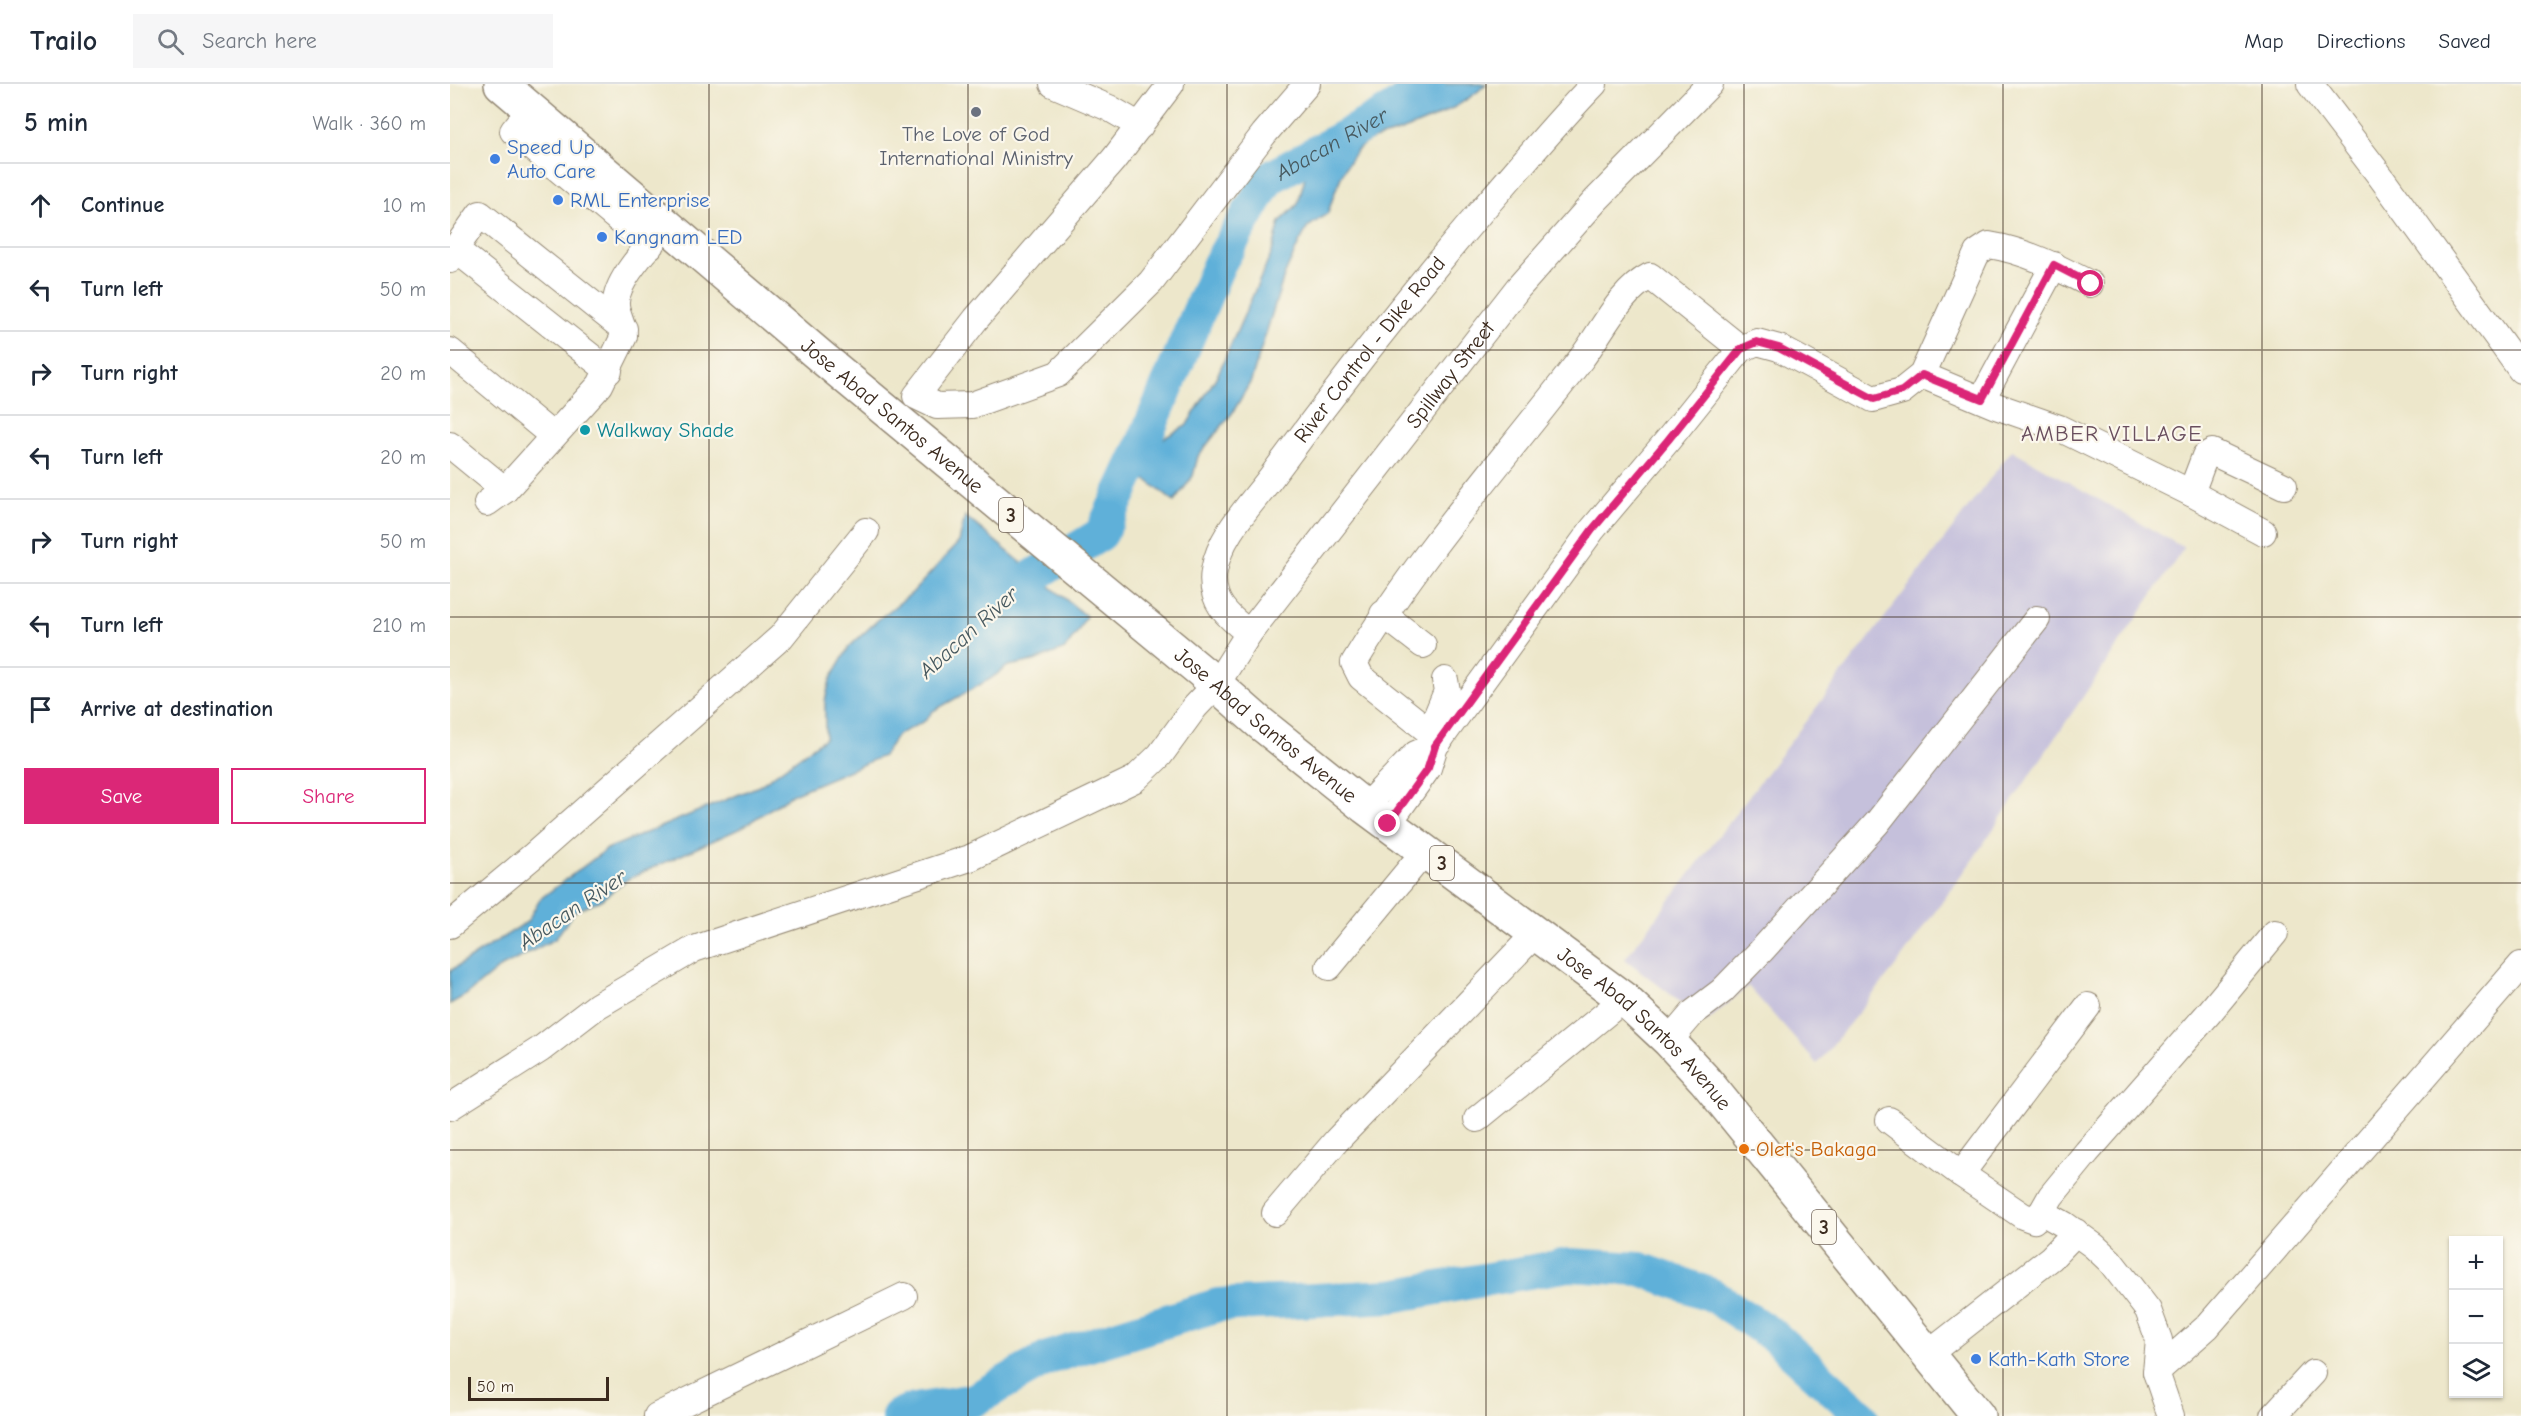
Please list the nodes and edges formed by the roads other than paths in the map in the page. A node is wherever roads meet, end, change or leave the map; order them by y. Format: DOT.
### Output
graph roads {
  1 [pos="501,84"];
  2 [pos="1053,84"];
  3 [pos="1171,84"];
  4 [pos="1307,84"];
  5 [pos="1594,84"];
  6 [pos="1710,84"];
  7 [pos="2310,84"];
  8 [pos="1140,126"];
  9 [pos="658,235"];
  10 [pos="452,255"];
  11 [pos="2054,265"];
  12 [pos="2091,284"];
  13 [pos="624,329"];
  14 [pos="1741,349"];
  15 [pos="450,351"];
  16 [pos="2521,370"];
  17 [pos="609,371"];
  18 [pos="1922,375"];
  19 [pos="1982,399"];
  20 [pos="553,436"];
  21 [pos="450,445"];
  22 [pos="2284,486"];
  23 [pos="2191,493"];
  24 [pos="866,531"];
  25 [pos="2263,532"];
  26 [pos="1383,614"];
  27 [pos="2037,619"];
  28 [pos="1250,633"];
  29 [pos="1423,645"];
  30 [pos="1209,678"];
  31 [pos="1445,680"];
  32 [pos="1435,739"];
  33 [pos="1377,816"];
  34 [pos="1425,851"];
  35 [pos="450,925"];
  36 [pos="1537,932"];
  37 [pos="2275,933"];
  38 [pos="2521,965"];
  39 [pos="1329,967"];
  40 [pos="1624,999"];
  41 [pos="2088,1006"];
  42 [pos="1669,1041"];
  43 [pos="450,1107"];
  44 [pos="1477,1119"];
  45 [pos="1889,1120"];
  46 [pos="1961,1174"];
  47 [pos="2042,1212"];
  48 [pos="1275,1213"];
  49 [pos="2076,1232"];
  50 [pos="904,1296"];
  51 [pos="1927,1355"];
  52 [pos="2156,1372"];
  53 [pos="2313,1373"];
  54 [pos="657,1416"];
  55 [pos="1978,1416"];
  56 [pos="2171,1416"];
  57 [pos="2273,1416"];
  1 -- 9 [label="highway, Jose Abad Santos Avenue / 3"];
  2 -- 8 [label="street"];
  3 -- 8 [label="street"];
  4 -- 8 [label="street"];
  5 -- 28 [label="street, River Control - Dike Road"];
  6 -- 28 [label="street, Spillway Street"];
  7 -- 16 [label="street"];
  9 -- 13 [label="street"];
  9 -- 30 [label="highway, Jose Abad Santos Avenue / 3"];
  10 -- 13 [label="street"];
  10 -- 17 [label="street"];
  11 -- 12 [label="street"];
  11 -- 18 [label="street"];
  11 -- 19 [label="street"];
  13 -- 17 [label="street"];
  14 -- 18 [label="street"];
  14 -- 26 [label="street"];
  14 -- 32 [label="street"];
  15 -- 20 [label="street"];
  17 -- 20 [label="street"];
  18 -- 19 [label="street"];
  19 -- 23 [label="street"];
  20 -- 21 [label="street"];
  22 -- 23 [label="street"];
  23 -- 25 [label="street"];
  24 -- 35 [label="street"];
  26 -- 29 [label="street"];
  26 -- 32 [label="street"];
  27 -- 42 [label="street"];
  28 -- 30 [label="street, Spillway Street"];
  30 -- 33 [label="highway, Jose Abad Santos Avenue / 3"];
  30 -- 43 [label="street, Spillway Street"];
  31 -- 32 [label="street"];
  32 -- 33 [label="street"];
  33 -- 34 [label="highway, Jose Abad Santos Avenue / 3"];
  34 -- 36 [label="highway, Jose Abad Santos Avenue / 3"];
  34 -- 39 [label="street"];
  36 -- 40 [label="highway, Jose Abad Santos Avenue / 3"];
  36 -- 48 [label="street"];
  37 -- 47 [label="street"];
  38 -- 52 [label="street"];
  40 -- 42 [label="highway, Jose Abad Santos Avenue / 3"];
  40 -- 44 [label="street"];
  41 -- 46 [label="street"];
  42 -- 51 [label="highway, Jose Abad Santos Avenue / 3"];
  45 -- 46 [label="street"];
  46 -- 47 [label="street"];
  47 -- 49 [label="street"];
  49 -- 51 [label="street"];
  49 -- 52 [label="street"];
  50 -- 54 [label="street"];
  51 -- 55 [label="highway, Jose Abad Santos Avenue / 3"];
  52 -- 56 [label="street"];
  53 -- 57 [label="street"];
}
